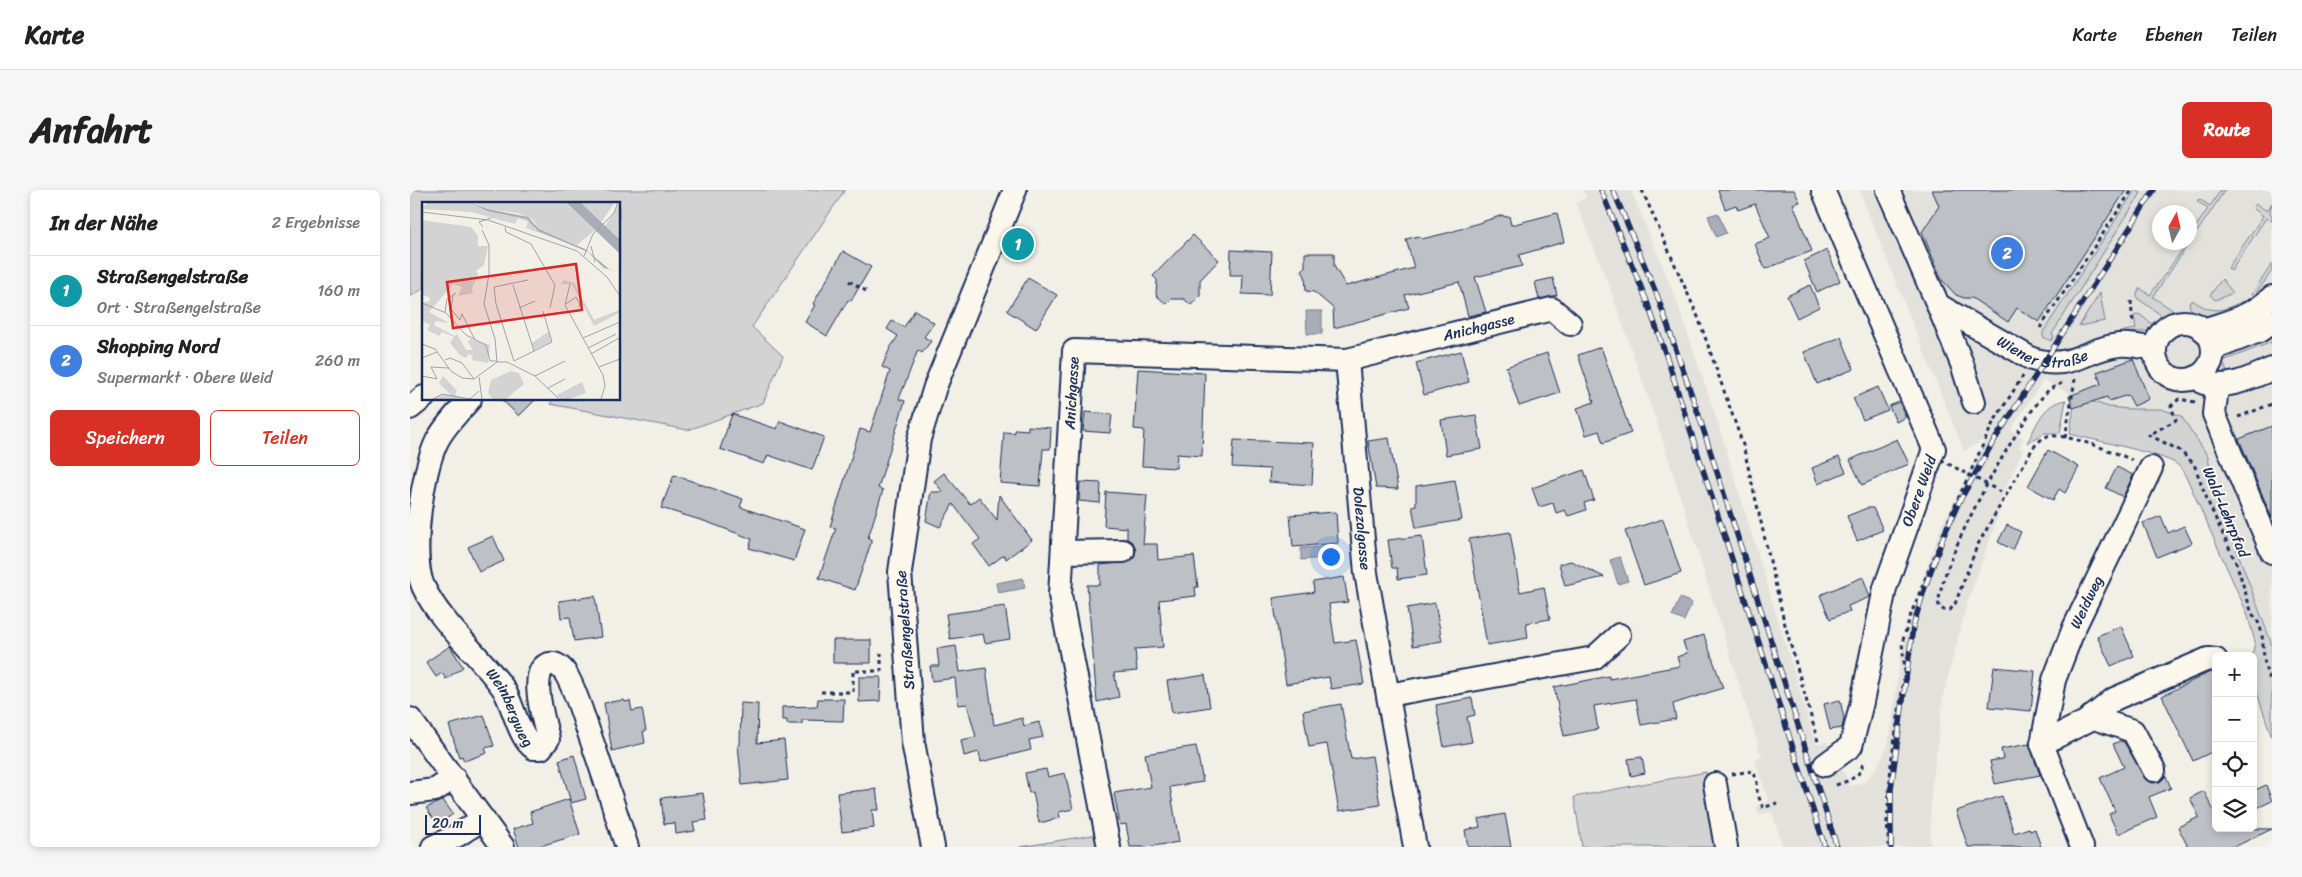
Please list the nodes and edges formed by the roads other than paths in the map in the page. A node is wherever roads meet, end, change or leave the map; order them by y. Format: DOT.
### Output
graph roads {
  1 [pos="1015,190"];
  2 [pos="1823,190"];
  3 [pos="1888,190"];
  4 [pos="2272,297"];
  5 [pos="1938,305"];
  6 [pos="2272,322"];
  7 [pos="1570,324"];
  8 [pos="2208,339"];
  9 [pos="2154,349"];
  10 [pos="1347,360"];
  11 [pos="2272,369"];
  12 [pos="2207,382"];
  13 [pos="422,399"];
  14 [pos="469,400"];
  15 [pos="1974,402"];
  16 [pos="410,408"];
  17 [pos="2151,468"];
  18 [pos="1123,551"];
  19 [pos="1063,552"];
  20 [pos="2272,552"];
  21 [pos="1619,635"];
  22 [pos="2212,660"];
  23 [pos="1388,695"];
  24 [pos="2091,717"];
  25 [pos="410,719"];
  26 [pos="2042,744"];
  27 [pos="1825,765"];
  28 [pos="2154,770"];
  29 [pos="454,778"];
  30 [pos="1715,784"];
  31 [pos="410,793"];
  32 [pos="483,818"];
  33 [pos="433,847"];
  34 [pos="503,847"];
  35 [pos="627,847"];
  36 [pos="933,847"];
  37 [pos="1109,847"];
  38 [pos="1415,847"];
  39 [pos="1726,847"];
  40 [pos="2082,847"];
  1 -- 36 [label="street, Straßengelstraße"];
  2 -- 27 [label="street, Obere Weid"];
  3 -- 5 [label="street"];
  4 -- 8 [label="street"];
  5 -- 9 [label="street, Wiener Straße"];
  5 -- 15 [label="street"];
  6 -- 8 [label="street"];
  7 -- 10 [label="street, Anichgasse"];
  8 -- 9 [label="street"];
  8 -- 12 [label="street"];
  9 -- 12 [label="street"];
  10 -- 19 [label="street, Anichgasse"];
  10 -- 23 [label="street, Dolezalgasse"];
  11 -- 12 [label="street"];
  12 -- 20 [label="street"];
  13 -- 16 [label="street"];
  14 -- 35 [label="street, Weinbergweg"];
  17 -- 26 [label="street, Weidweg"];
  18 -- 19 [label="street"];
  19 -- 37 [label="street, Anichgasse"];
  21 -- 23 [label="street"];
  22 -- 24 [label="street"];
  23 -- 38 [label="street, Dolezalgasse"];
  24 -- 26 [label="street"];
  24 -- 28 [label="street"];
  25 -- 29 [label="street"];
  26 -- 40 [label="street"];
  29 -- 31 [label="street"];
  29 -- 32 [label="street"];
  30 -- 39 [label="street"];
  32 -- 33 [label="street"];
  32 -- 34 [label="street"];
}
